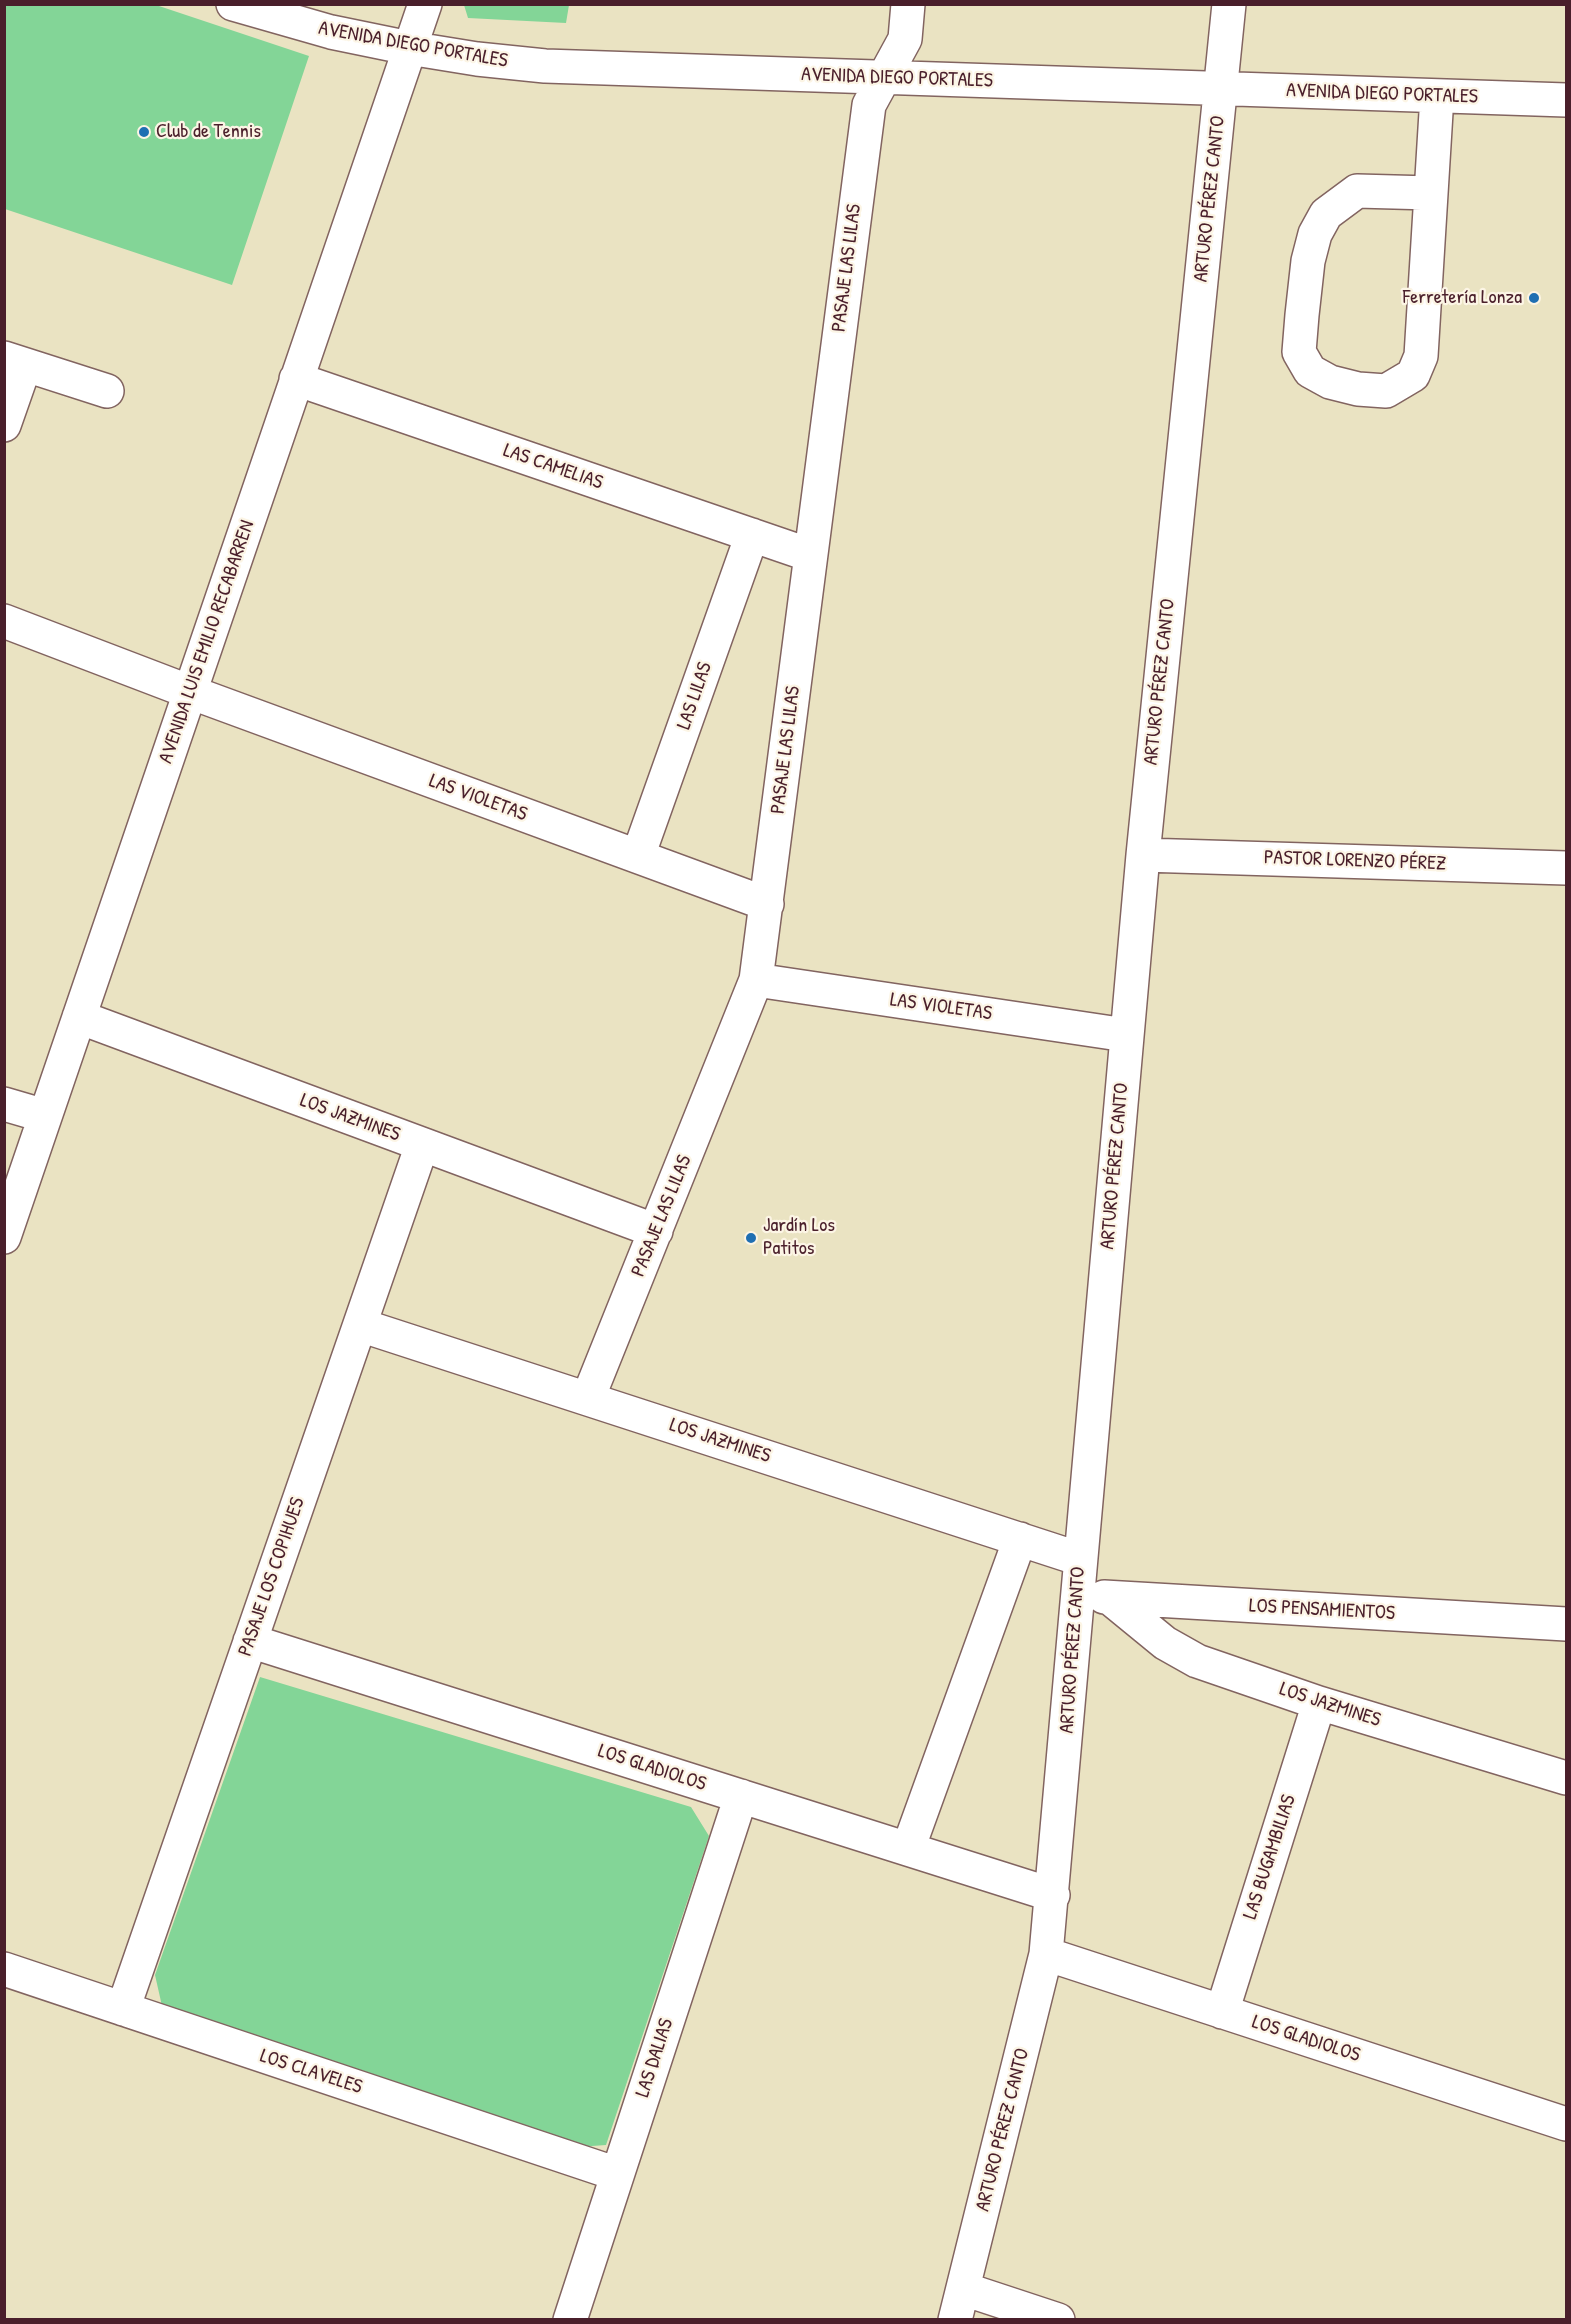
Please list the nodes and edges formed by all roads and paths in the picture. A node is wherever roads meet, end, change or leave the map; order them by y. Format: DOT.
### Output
graph roads {
  1 [pos="233,4"];
  2 [pos="425,4"];
  3 [pos="908,4"];
  4 [pos="1229,4"];
  5 [pos="409,48"];
  6 [pos="884,77"];
  7 [pos="1221,88"];
  8 [pos="1437,96"];
  9 [pos="1566,100"];
  10 [pos="1431,193"];
  11 [pos="15,361"];
  12 [pos="297,379"];
  13 [pos="107,391"];
  14 [pos="4,425"];
  15 [pos="752,535"];
  16 [pos="810,555"];
  17 [pos="4,621"];
  18 [pos="190,692"];
  19 [pos="1143,855"];
  20 [pos="638,856"];
  21 [pos="1566,867"];
  22 [pos="766,904"];
  23 [pos="756,980"];
  24 [pos="79,1017"];
  25 [pos="1126,1035"];
  26 [pos="4,1104"];
  27 [pos="45,1116"];
  28 [pos="422,1145"];
  29 [pos="656,1231"];
  30 [pos="4,1237"];
  31 [pos="360,1324"];
  32 [pos="588,1398"];
  33 [pos="1020,1539"];
  34 [pos="1080,1559"];
  35 [pos="1078,1596"];
  36 [pos="1110,1598"];
  37 [pos="1566,1624"];
  38 [pos="250,1641"];
  39 [pos="1319,1703"];
  40 [pos="1566,1778"];
  41 [pos="741,1796"];
  42 [pos="908,1849"];
  43 [pos="1053,1895"];
  44 [pos="1046,1954"];
  45 [pos="4,1969"];
  46 [pos="123,2009"];
  47 [pos="1222,2012"];
  48 [pos="1566,2124"];
  49 [pos="617,2174"];
  50 [pos="959,2304"];
  51 [pos="570,2319"];
  52 [pos="1058,2319"];
  1 -- 5 [label="street, AVENIDA DIEGO PORTALES"];
  2 -- 5 [label="street, AVENIDA LUIS EMILIO RECABARREN"];
  3 -- 6 [label="street, PASAJE LAS LILAS"];
  4 -- 7 [label="street, ARTURO PÉREZ CANTO"];
  5 -- 6 [label="street, AVENIDA DIEGO PORTALES"];
  5 -- 12 [label="street, AVENIDA LUIS EMILIO RECABARREN"];
  6 -- 7 [label="street, AVENIDA DIEGO PORTALES"];
  6 -- 16 [label="street, PASAJE LAS LILAS"];
  7 -- 8 [label="street, AVENIDA DIEGO PORTALES"];
  7 -- 19 [label="street, ARTURO PÉREZ CANTO"];
  8 -- 9 [label="street, AVENIDA DIEGO PORTALES"];
  8 -- 10 [label="street"];
  10 -- 10 [label="street"];
  11 -- 13 [label="street"];
  11 -- 14 [label="street"];
  12 -- 15 [label="street, LAS CAMELIAS"];
  12 -- 18 [label="street, AVENIDA LUIS EMILIO RECABARREN"];
  15 -- 16 [label="street, LAS CAMELIAS"];
  15 -- 20 [label="street, LAS LILAS"];
  16 -- 22 [label="street, PASAJE LAS LILAS"];
  17 -- 18 [label="street, LAS VIOLETAS"];
  18 -- 20 [label="street, LAS VIOLETAS"];
  18 -- 24 [label="street, AVENIDA LUIS EMILIO RECABARREN"];
  19 -- 21 [label="street, PASTOR LORENZO PÉREZ"];
  19 -- 25 [label="street, ARTURO PÉREZ CANTO"];
  20 -- 22 [label="street, LAS VIOLETAS"];
  22 -- 23 [label="street, PASAJE LAS LILAS"];
  23 -- 25 [label="street, LAS VIOLETAS"];
  23 -- 29 [label="street, PASAJE LAS LILAS"];
  24 -- 27 [label="street, AVENIDA LUIS EMILIO RECABARREN"];
  24 -- 28 [label="street, LOS JAZMINES"];
  25 -- 34 [label="street, ARTURO PÉREZ CANTO"];
  26 -- 27 [label="street"];
  27 -- 30 [label="street, AVENIDA LUIS EMILIO RECABARREN"];
  28 -- 29 [label="street, LOS JAZMINES"];
  28 -- 31 [label="street, PASAJE LOS COPIHUES"];
  29 -- 32 [label="street, PASAJE LAS LILAS"];
  31 -- 32 [label="street, LOS JAZMINES"];
  31 -- 38 [label="street, PASAJE LOS COPIHUES"];
  32 -- 33 [label="street, LOS JAZMINES"];
  33 -- 34 [label="street, LOS JAZMINES"];
  33 -- 42 [label="street"];
  34 -- 35 [label="street, ARTURO PÉREZ CANTO"];
  35 -- 36 [label="street, LOS PENSAMIENTOS"];
  35 -- 43 [label="street, ARTURO PÉREZ CANTO"];
  36 -- 37 [label="street, LOS PENSAMIENTOS"];
  36 -- 39 [label="street, LOS JAZMINES"];
  38 -- 41 [label="street, LOS GLADIOLOS"];
  38 -- 46 [label="street, PASAJE LOS COPIHUES"];
  39 -- 40 [label="street, LOS JAZMINES"];
  39 -- 47 [label="street, LAS BUGAMBILIAS"];
  41 -- 42 [label="street, LOS GLADIOLOS"];
  41 -- 49 [label="street, LAS DALIAS"];
  42 -- 43 [label="street, LOS GLADIOLOS"];
  43 -- 44 [label="street, ARTURO PÉREZ CANTO"];
  44 -- 47 [label="street, LOS GLADIOLOS"];
  44 -- 50 [label="street, ARTURO PÉREZ CANTO"];
  45 -- 46 [label="street, LOS CLAVELES"];
  46 -- 49 [label="street, LOS CLAVELES"];
  47 -- 48 [label="street, LOS GLADIOLOS"];
  49 -- 51 [label="street, LAS DALIAS"];
  50 -- 52 [label="street"];
}
